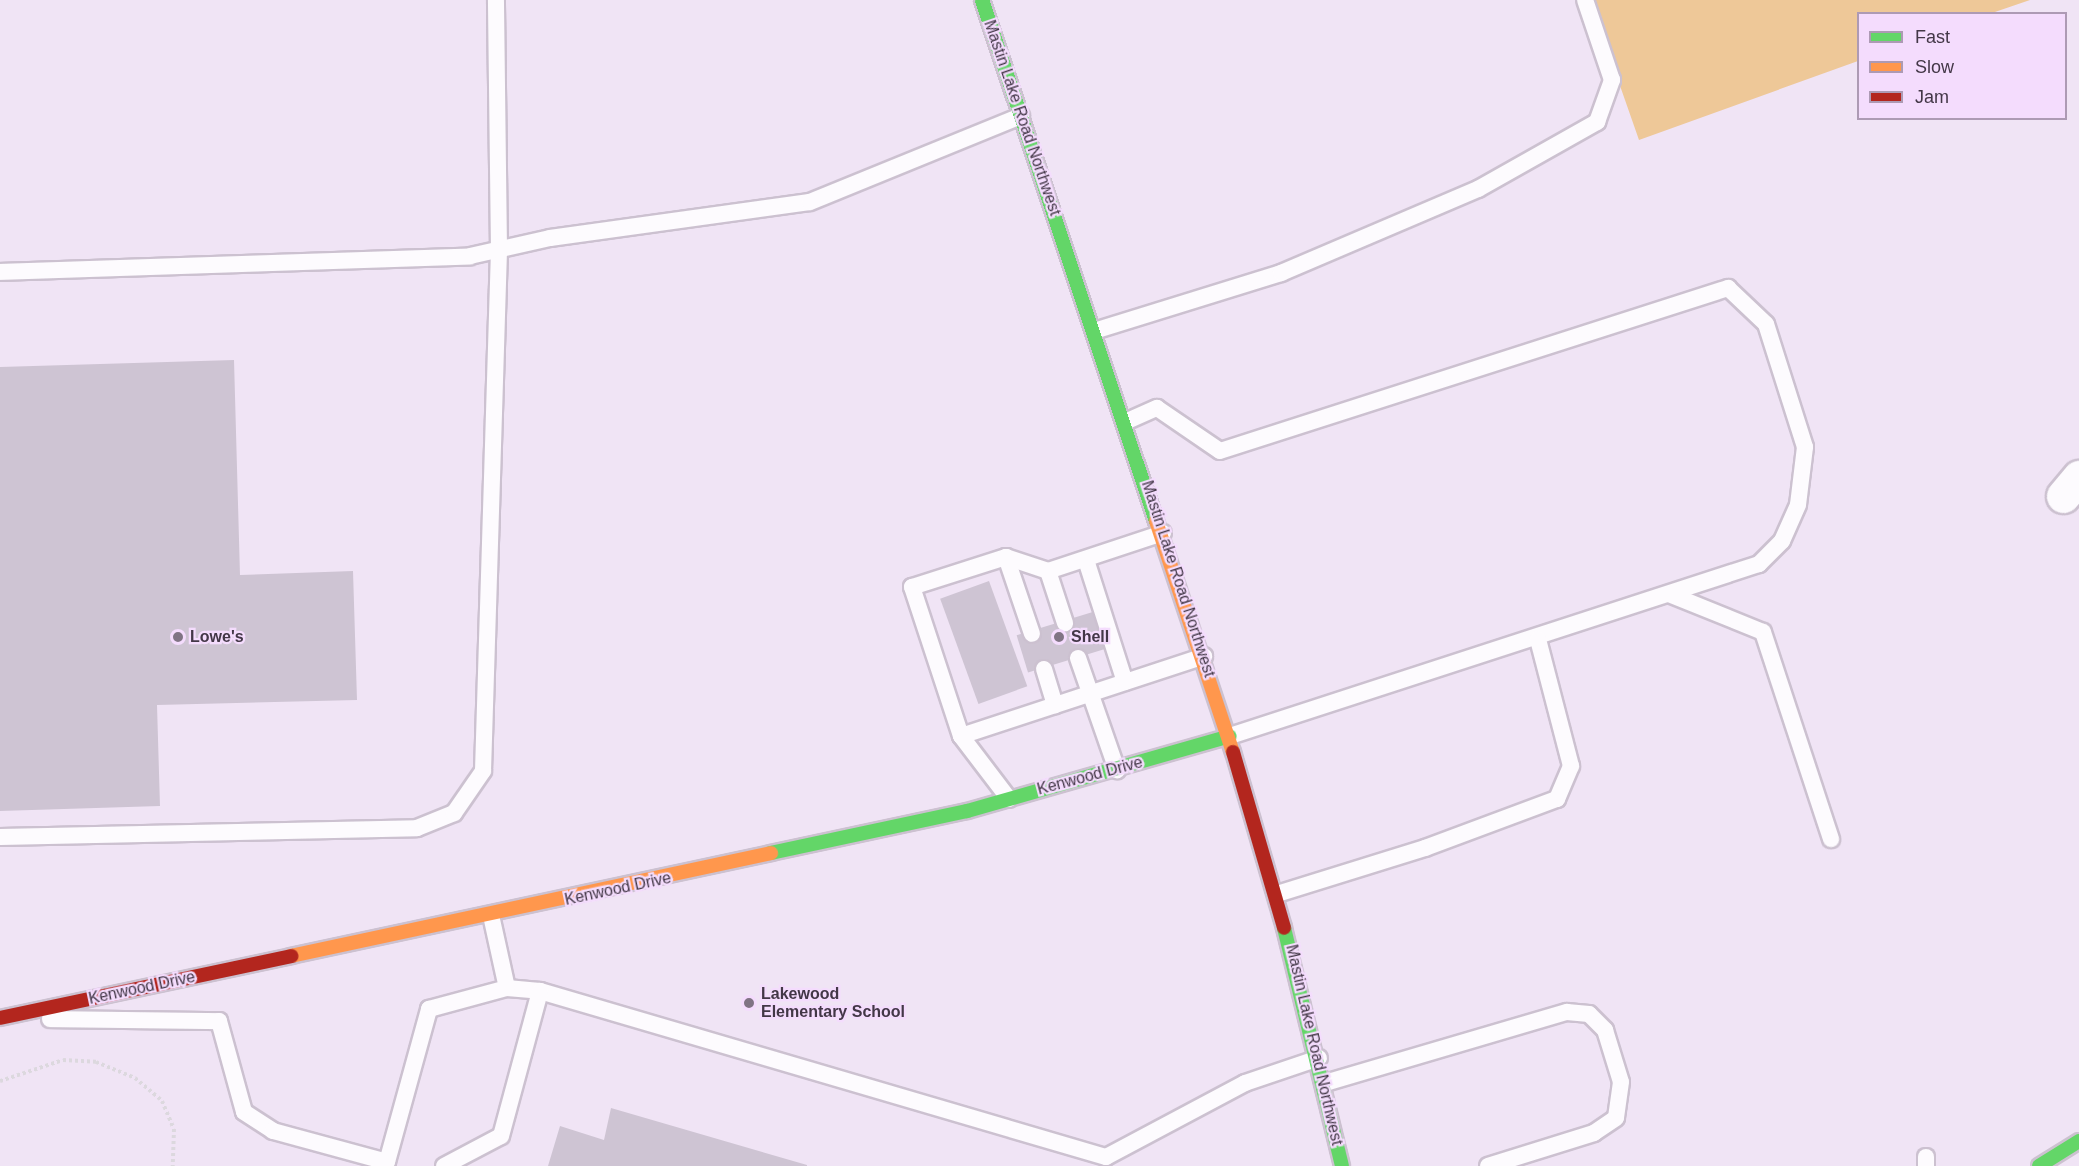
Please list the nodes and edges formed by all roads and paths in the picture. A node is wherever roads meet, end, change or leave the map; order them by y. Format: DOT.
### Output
graph roads {
  1 [pos="496,0"];
  2 [pos="982,0"];
  3 [pos="1585,0"];
  4 [pos="1022,116"];
  5 [pos="499,250"];
  6 [pos="0,272"];
  7 [pos="1094,331"];
  8 [pos="1125,422"];
  9 [pos="1162,533"];
  10 [pos="1006,557"];
  11 [pos="1086,560"];
  12 [pos="1048,571"];
  13 [pos="1669,594"];
  14 [pos="1065,623"];
  15 [pos="1032,634"];
  16 [pos="1538,639"];
  17 [pos="1204,656"];
  18 [pos="1078,658"];
  19 [pos="1044,669"];
  20 [pos="1125,682"];
  21 [pos="1090,693"];
  22 [pos="1055,705"];
  23 [pos="961,736"];
  24 [pos="1230,736"];
  25 [pos="1118,770"];
  26 [pos="1009,799"];
  27 [pos="0,837"];
  28 [pos="1831,839"];
  29 [pos="1277,894"];
  30 [pos="491,915"];
  31 [pos="507,988"];
  32 [pos="540,991"];
  33 [pos="0,1018"];
  34 [pos="1319,1058"];
  35 [pos="0,1081"];
  36 [pos="1325,1083"];
  37 [pos="2079,1141"];
  38 [pos="392,1164"];
  39 [pos="173,1166"];
  40 [pos="444,1166"];
  41 [pos="1342,1166"];
  42 [pos="1488,1166"];
  43 [pos="2039,1166"];
  1 -- 5 [label="lane"];
  2 -- 4 [label="street, Mastin Lake Road Northwest"];
  3 -- 7 [label="lane"];
  4 -- 5 [label="lane"];
  4 -- 7 [label="street, Mastin Lake Road Northwest"];
  5 -- 6 [label="lane"];
  5 -- 27 [label="lane"];
  7 -- 8 [label="street, Mastin Lake Road Northwest"];
  8 -- 9 [label="street, Mastin Lake Road Northwest"];
  8 -- 13 [label="lane"];
  9 -- 11 [label="lane"];
  9 -- 17 [label="street, Mastin Lake Road Northwest"];
  10 -- 12 [label="lane"];
  10 -- 15 [label="lane"];
  10 -- 23 [label="lane"];
  11 -- 12 [label="lane"];
  11 -- 20 [label="lane"];
  12 -- 14 [label="lane"];
  13 -- 16 [label="lane"];
  13 -- 28 [label="lane"];
  16 -- 24 [label="lane"];
  16 -- 29 [label="lane"];
  17 -- 20 [label="lane"];
  17 -- 24 [label="street, Mastin Lake Road Northwest"];
  18 -- 21 [label="lane"];
  19 -- 22 [label="lane"];
  20 -- 21 [label="lane"];
  21 -- 22 [label="lane"];
  21 -- 25 [label="lane"];
  22 -- 23 [label="lane"];
  23 -- 26 [label="lane"];
  24 -- 25 [label="street, Kenwood Drive"];
  24 -- 29 [label="street, Mastin Lake Road Northwest"];
  25 -- 26 [label="street, Kenwood Drive"];
  26 -- 30 [label="street, Kenwood Drive"];
  29 -- 34 [label="street, Mastin Lake Road Northwest"];
  30 -- 31 [label="lane"];
  30 -- 33 [label="street, Kenwood Drive"];
  31 -- 32 [label="lane"];
  31 -- 38 [label="lane"];
  32 -- 34 [label="lane"];
  32 -- 40 [label="lane"];
  33 -- 38 [label="lane"];
  34 -- 36 [label="street, Mastin Lake Road Northwest"];
  35 -- 39 [label="path"];
  36 -- 41 [label="street, Mastin Lake Road Northwest"];
  36 -- 42 [label="lane"];
  37 -- 43 [label="street"];
}
